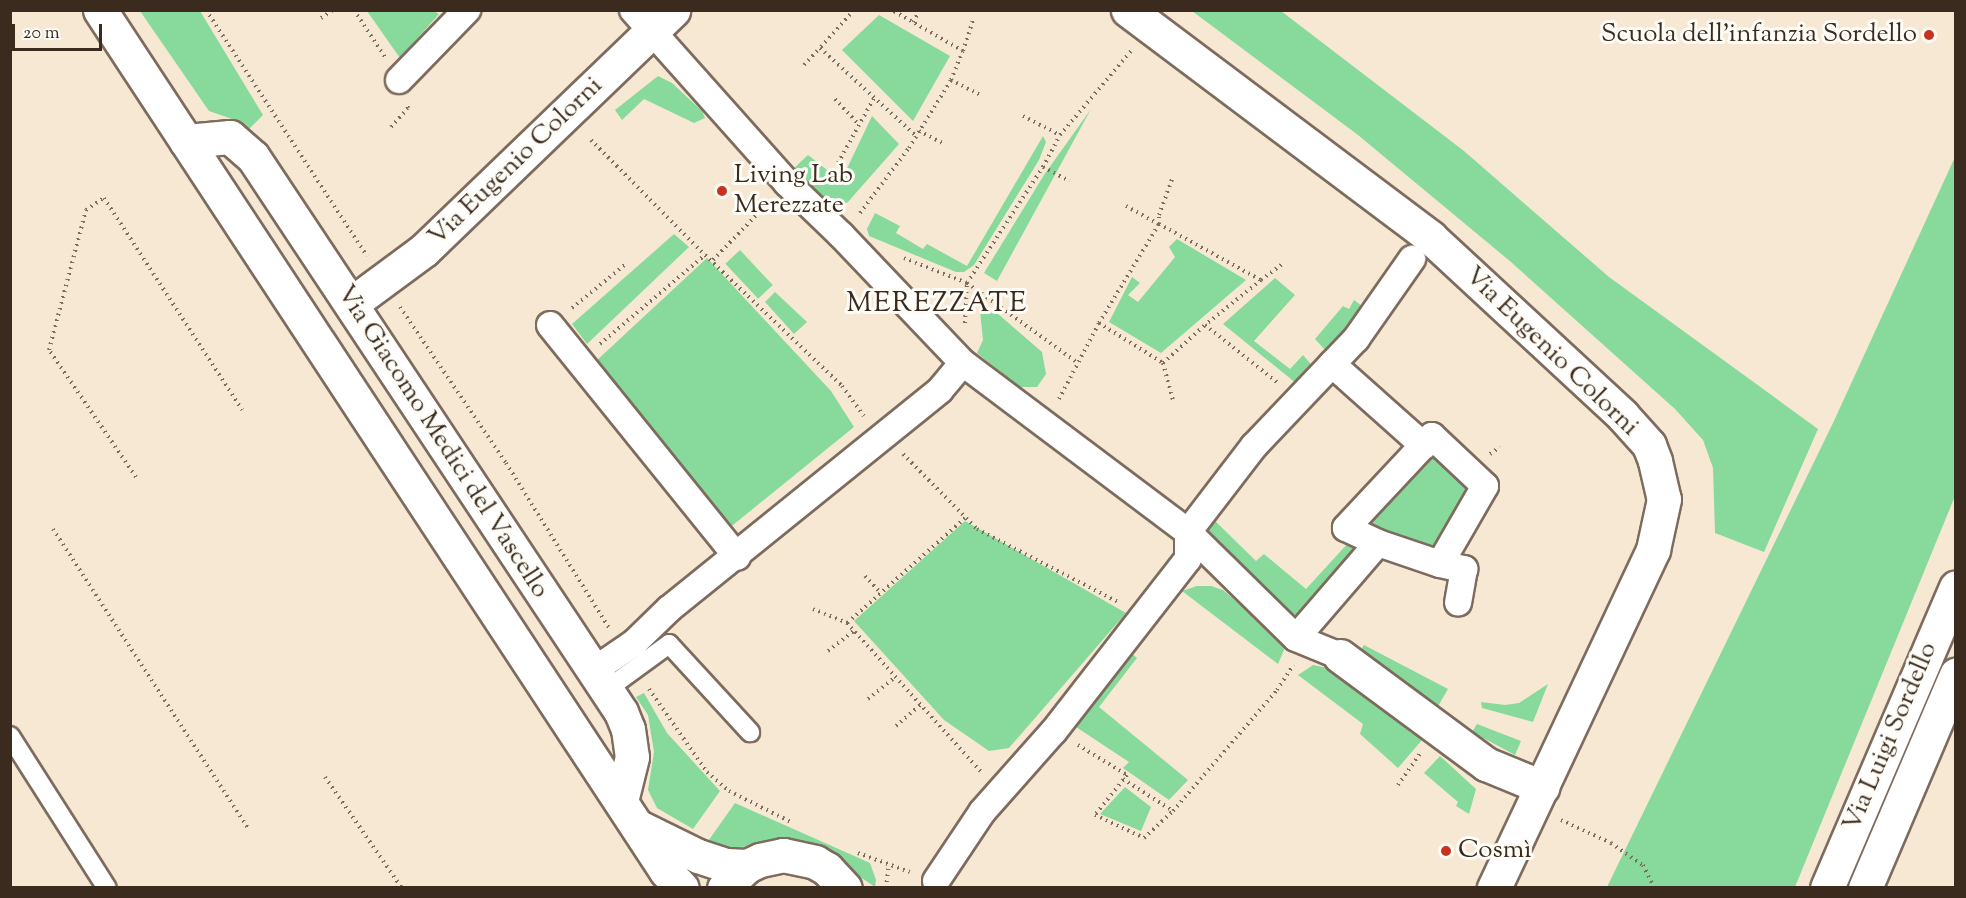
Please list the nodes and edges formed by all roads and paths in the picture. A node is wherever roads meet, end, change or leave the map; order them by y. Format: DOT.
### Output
graph roads {
  1 [pos="100,10"];
  2 [pos="206,10"];
  3 [pos="333,10"];
  4 [pos="354,10"];
  5 [pos="467,10"];
  6 [pos="854,10"];
  7 [pos="892,10"];
  8 [pos="920,10"];
  9 [pos="1128,10"];
  10 [pos="653,17"];
  11 [pos="321,18"];
  12 [pos="973,21"];
  13 [pos="913,22"];
  14 [pos="1133,43"];
  15 [pos="820,48"];
  16 [pos="963,51"];
  17 [pos="804,65"];
  18 [pos="399,80"];
  19 [pos="951,80"];
  20 [pos="980,94"];
  21 [pos="874,98"];
  22 [pos="836,99"];
  23 [pos="1023,116"];
  24 [pos="859,125"];
  25 [pos="919,131"];
  26 [pos="1060,135"];
  27 [pos="916,136"];
  28 [pos="591,140"];
  29 [pos="186,141"];
  30 [pos="944,144"];
  31 [pos="838,163"];
  32 [pos="1043,166"];
  33 [pos="1172,179"];
  34 [pos="1069,181"];
  35 [pos="788,183"];
  36 [pos="1126,206"];
  37 [pos="1159,224"];
  38 [pos="842,235"];
  39 [pos="705,255"];
  40 [pos="897,255"];
  41 [pos="1412,259"];
  42 [pos="713,260"];
  43 [pos="627,263"];
  44 [pos="1282,264"];
  45 [pos="383,280"];
  46 [pos="1261,280"];
  47 [pos="967,283"];
  48 [pos="351,304"];
  49 [pos="1099,323"];
  50 [pos="550,325"];
  51 [pos="1205,325"];
  52 [pos="580,363"];
  53 [pos="963,363"];
  54 [pos="1078,363"];
  55 [pos="1163,363"];
  56 [pos="1332,364"];
  57 [pos="1173,400"];
  58 [pos="1299,400"];
  59 [pos="242,410"];
  60 [pos="1046,424"];
  61 [pos="884,435"];
  62 [pos="1424,446"];
  63 [pos="136,477"];
  64 [pos="964,518"];
  65 [pos="53,529"];
  66 [pos="1188,532"];
  67 [pos="1378,543"];
  68 [pos="737,557"];
  69 [pos="1440,564"];
  70 [pos="865,576"];
  71 [pos="1956,587"];
  72 [pos="881,593"];
  73 [pos="1458,602"];
  74 [pos="813,609"];
  75 [pos="1142,614"];
  76 [pos="848,623"];
  77 [pos="854,631"];
  78 [pos="1301,640"];
  79 [pos="828,651"];
  80 [pos="1340,656"];
  81 [pos="629,659"];
  82 [pos="1956,675"];
  83 [pos="895,677"];
  84 [pos="599,681"];
  85 [pos="868,699"];
  86 [pos="920,705"];
  87 [pos="896,726"];
  88 [pos="1438,728"];
  89 [pos="1054,731"];
  90 [pos="750,732"];
  91 [pos="10,736"];
  92 [pos="325,777"];
  93 [pos="1123,779"];
  94 [pos="1008,780"];
  95 [pos="1398,785"];
  96 [pos="1542,787"];
  97 [pos="1173,811"];
  98 [pos="628,813"];
  99 [pos="794,824"];
  100 [pos="247,827"];
  101 [pos="1611,843"];
  102 [pos="853,851"];
  103 [pos="889,864"];
  104 [pos="736,877"];
  105 [pos="936,881"];
  106 [pos="846,886"];
  107 [pos="107,888"];
  108 [pos="402,888"];
  109 [pos="682,888"];
  110 [pos="886,888"];
  111 [pos="1494,888"];
  112 [pos="1654,888"];
  113 [pos="1827,888"];
  114 [pos="1865,888"];
  1 -- 29 [label="street, Via Giacomo Medici del Vascello"];
  2 -- 45 [label="path"];
  3 -- 11 [label="path"];
  4 -- 18 [label="path"];
  5 -- 18 [label="street"];
  6 -- 15 [label="path"];
  7 -- 13 [label="path"];
  8 -- 13 [label="path"];
  9 -- 96 [label="street, Via Eugenio Colorni"];
  10 -- 35 [label="street"];
  10 -- 45 [label="street, Via Eugenio Colorni"];
  12 -- 16 [label="path"];
  13 -- 16 [label="path"];
  14 -- 26 [label="path"];
  15 -- 17 [label="path"];
  15 -- 21 [label="path"];
  16 -- 19 [label="path"];
  19 -- 20 [label="path"];
  19 -- 25 [label="path"];
  21 -- 24 [label="path"];
  21 -- 27 [label="path"];
  22 -- 24 [label="path"];
  23 -- 26 [label="path"];
  24 -- 31 [label="path"];
  25 -- 27 [label="path"];
  25 -- 30 [label="path"];
  26 -- 32 [label="path"];
  27 -- 38 [label="path"];
  28 -- 39 [label="path"];
  29 -- 48 [label="street, Via Giacomo Medici del Vascello"];
  29 -- 98 [label="street, Via Giacomo Medici del Vascello"];
  32 -- 34 [label="path"];
  32 -- 47 [label="path"];
  33 -- 37 [label="path"];
  35 -- 38 [label="street"];
  35 -- 42 [label="path"];
  36 -- 37 [label="path"];
  37 -- 46 [label="path"];
  37 -- 49 [label="path"];
  38 -- 53 [label="street"];
  39 -- 42 [label="path"];
  39 -- 52 [label="path"];
  40 -- 47 [label="path"];
  41 -- 56 [label="street"];
  42 -- 61 [label="path"];
  43 -- 50 [label="path"];
  44 -- 46 [label="path"];
  45 -- 48 [label="street, Via Eugenio Colorni"];
  45 -- 81 [label="path"];
  46 -- 51 [label="path"];
  47 -- 53 [label="path"];
  47 -- 54 [label="path"];
  48 -- 84 [label="street, Via Giacomo Medici del Vascello"];
  49 -- 54 [label="path"];
  49 -- 55 [label="path"];
  50 -- 52 [label="street"];
  51 -- 55 [label="path"];
  51 -- 58 [label="path"];
  52 -- 68 [label="street"];
  53 -- 60 [label="street"];
  53 -- 61 [label="street"];
  54 -- 60 [label="path"];
  55 -- 57 [label="path"];
  56 -- 58 [label="street"];
  56 -- 62 [label="street"];
  58 -- 66 [label="street"];
  59 -- 63 [label="path"];
  60 -- 66 [label="street"];
  61 -- 64 [label="path"];
  61 -- 68 [label="street"];
  62 -- 67 [label="street"];
  62 -- 69 [label="street"];
  64 -- 72 [label="path"];
  64 -- 75 [label="path"];
  65 -- 100 [label="path"];
  66 -- 75 [label="street"];
  66 -- 78 [label="street"];
  67 -- 69 [label="street"];
  67 -- 78 [label="street"];
  68 -- 81 [label="street"];
  69 -- 73 [label="street"];
  70 -- 72 [label="path"];
  71 -- 113 [label="street, Via Luigi Sordello"];
  72 -- 76 [label="path"];
  74 -- 76 [label="path"];
  75 -- 89 [label="street"];
  76 -- 77 [label="path"];
  77 -- 79 [label="path"];
  77 -- 83 [label="path"];
  78 -- 80 [label="street"];
  78 -- 97 [label="path"];
  80 -- 88 [label="street"];
  81 -- 84 [label="street"];
  81 -- 90 [label="lane"];
  81 -- 99 [label="path"];
  82 -- 114 [label="street, Via Luigi Sordello"];
  83 -- 85 [label="path"];
  83 -- 86 [label="path"];
  84 -- 98 [label="street, Via Giacomo Medici del Vascello"];
  86 -- 87 [label="path"];
  86 -- 94 [label="path"];
  88 -- 95 [label="path"];
  88 -- 96 [label="street"];
  89 -- 93 [label="path"];
  89 -- 94 [label="street"];
  91 -- 107 [label="lane"];
  92 -- 108 [label="path"];
  93 -- 97 [label="path"];
  93 -- 97 [label="path"];
  94 -- 105 [label="street"];
  96 -- 111 [label="street, Via Eugenio Colorni"];
  98 -- 104 [label="street"];
  98 -- 109 [label="street, Via Giacomo Medici del Vascello"];
  101 -- 112 [label="path"];
  102 -- 103 [label="path"];
  103 -- 105 [label="path"];
  103 -- 110 [label="path"];
  104 -- 106 [label="street"];
}
